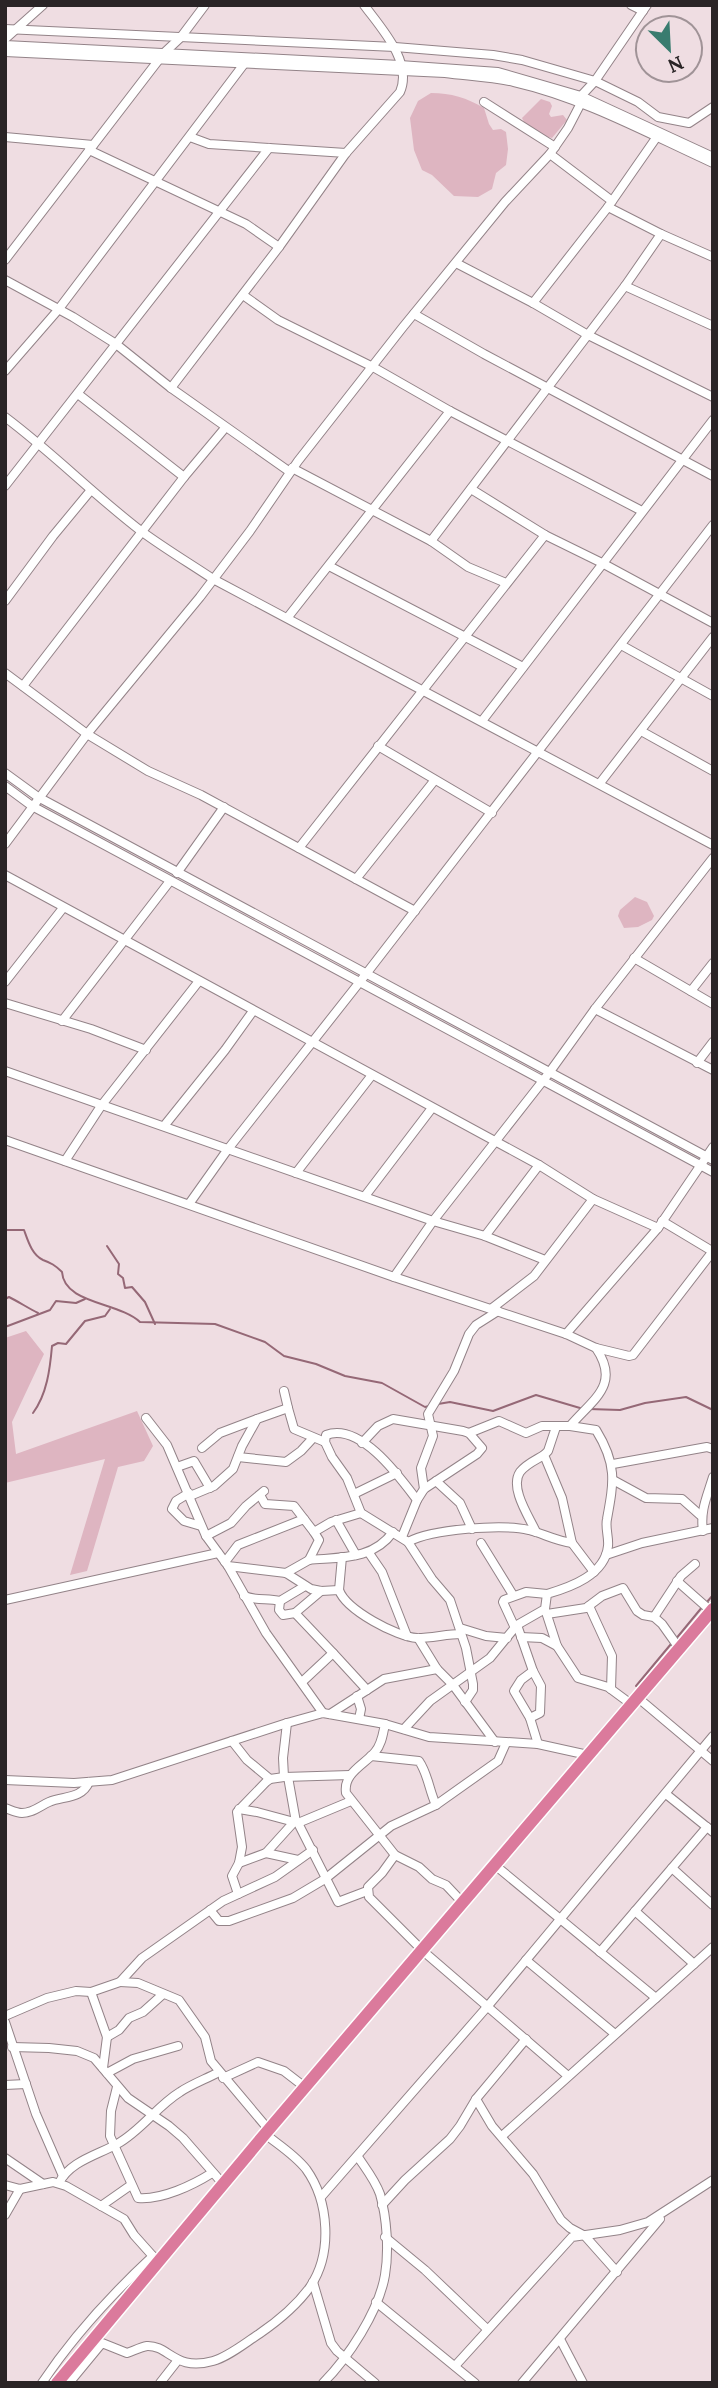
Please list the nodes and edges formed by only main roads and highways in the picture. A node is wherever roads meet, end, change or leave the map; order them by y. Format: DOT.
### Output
graph roads {
  1 [pos="712,1610"];
  2 [pos="57,2383"];
  1 -- 2 [label="highway"];
}
